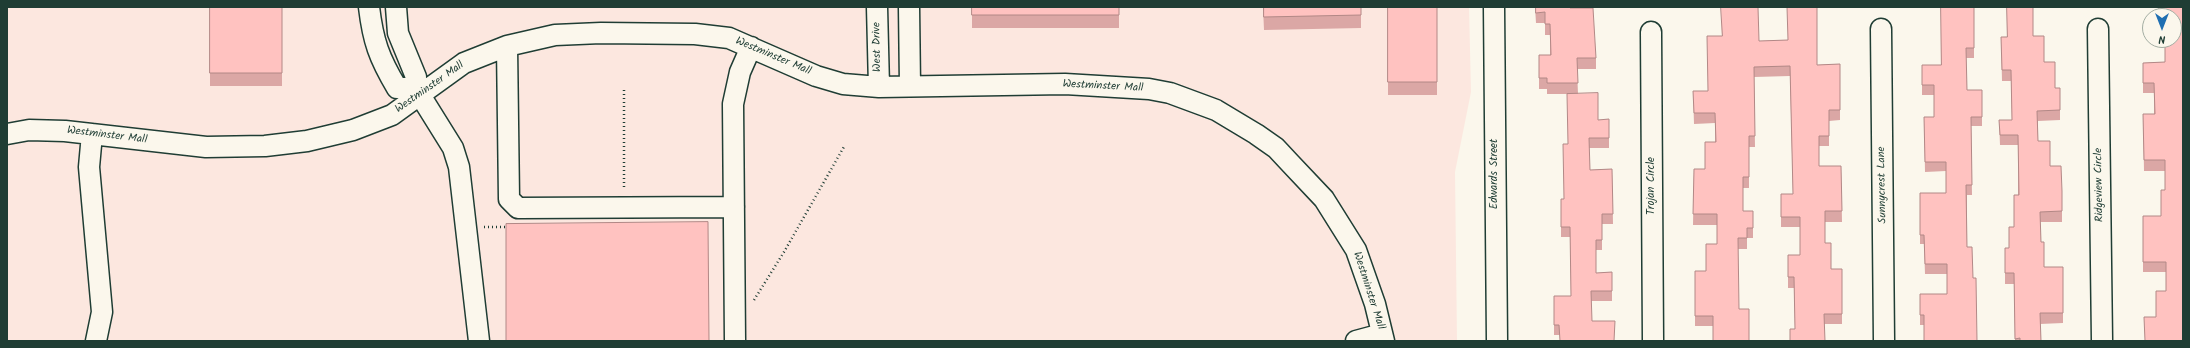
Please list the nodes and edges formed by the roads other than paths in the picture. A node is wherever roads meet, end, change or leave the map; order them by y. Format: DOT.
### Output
graph roads {
  1 [pos="369,7"];
  2 [pos="396,7"];
  3 [pos="877,7"];
  4 [pos="909,7"];
  5 [pos="1494,7"];
  6 [pos="1881,29"];
  7 [pos="2098,29"];
  8 [pos="1651,32"];
  9 [pos="507,46"];
  10 [pos="751,47"];
  11 [pos="879,86"];
  12 [pos="910,86"];
  13 [pos="417,92"];
  14 [pos="7,134"];
  15 [pos="92,134"];
  16 [pos="734,207"];
  17 [pos="1383,337"];
  18 [pos="96,341"];
  19 [pos="479,341"];
  20 [pos="735,341"];
  21 [pos="1356,341"];
  22 [pos="1496,341"];
  23 [pos="1653,341"];
  24 [pos="1884,341"];
  25 [pos="2102,341"];
  1 -- 13 [label="street"];
  2 -- 13 [label="street"];
  3 -- 11 [label="street, West Drive"];
  4 -- 12 [label="street"];
  5 -- 22 [label="street, Edwards Street"];
  6 -- 24 [label="street, Sunnycrest Lane"];
  7 -- 25 [label="street, Ridgeview Circle"];
  8 -- 23 [label="street, Trojan Circle"];
  9 -- 10 [label="street, Westminster Mall"];
  9 -- 13 [label="street, Westminster Mall"];
  9 -- 16 [label="street"];
  10 -- 11 [label="street, Westminster Mall"];
  10 -- 16 [label="street"];
  11 -- 12 [label="street, Westminster Mall"];
  12 -- 17 [label="street, Westminster Mall"];
  13 -- 15 [label="street, Westminster Mall"];
  13 -- 19 [label="street"];
  14 -- 15 [label="street, Westminster Mall"];
  15 -- 18 [label="street"];
  16 -- 20 [label="street"];
  17 -- 21 [label="street"];
}
